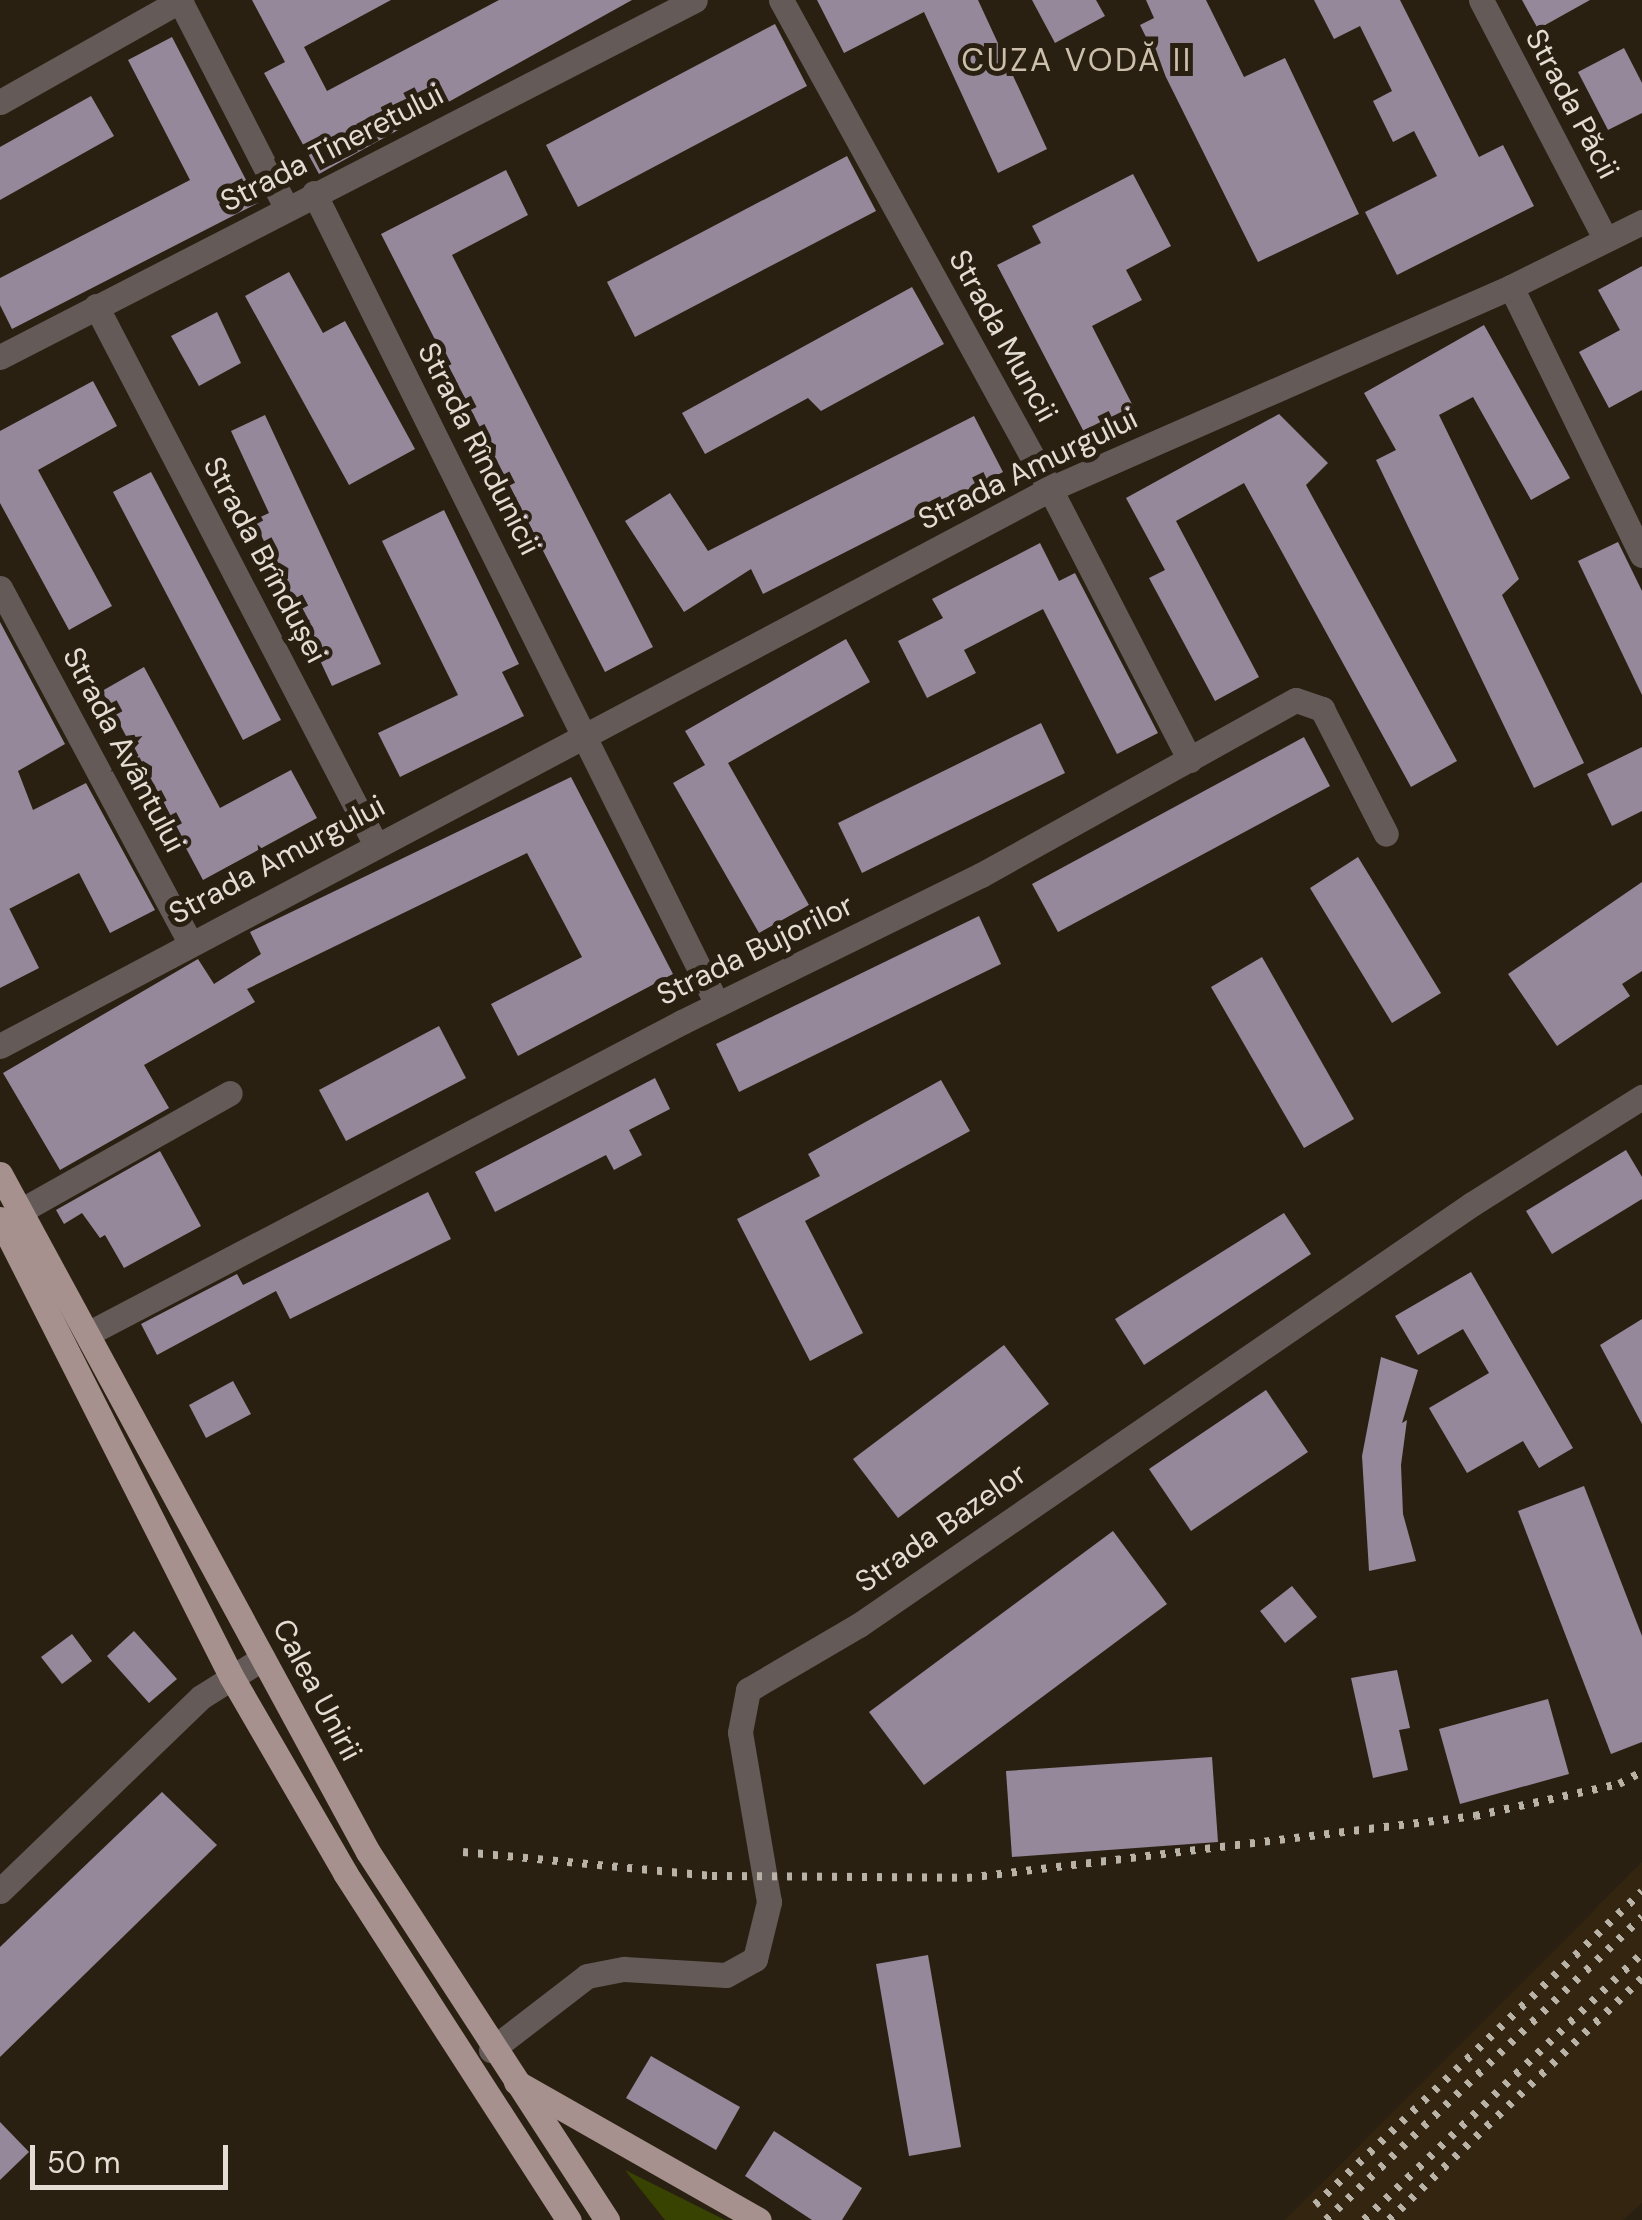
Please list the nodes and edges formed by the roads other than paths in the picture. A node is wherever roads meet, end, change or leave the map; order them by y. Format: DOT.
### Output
graph roads {
  1 [pos="181,0"];
  2 [pos="695,0"];
  3 [pos="781,0"];
  4 [pos="1481,0"];
  5 [pos="0,102"];
  6 [pos="314,193"];
  7 [pos="286,207"];
  8 [pos="1642,222"];
  9 [pos="1606,238"];
  10 [pos="1510,287"];
  11 [pos="96,306"];
  12 [pos="0,357"];
  13 [pos="1050,489"];
  14 [pos="1642,555"];
  15 [pos="0,588"];
  16 [pos="586,734"];
  17 [pos="1190,760"];
  18 [pos="1386,834"];
  19 [pos="376,846"];
  20 [pos="190,942"];
  21 [pos="718,1004"];
  22 [pos="0,1046"];
  23 [pos="230,1093"];
  24 [pos="1642,1097"];
  25 [pos="0,1174"];
  26 [pos="12,1214"];
  27 [pos="91,1332"];
  28 [pos="262,1658"];
  29 [pos="231,1676"];
  30 [pos="0,1891"];
  31 [pos="491,2050"];
  32 [pos="511,2079"];
  33 [pos="570,2220"];
  34 [pos="607,2220"];
  35 [pos="759,2220"];
  1 -- 5 [label="street"];
  1 -- 7 [label="street"];
  2 -- 6 [label="street, Strada Tineretului"];
  3 -- 13 [label="street, Strada Muncii"];
  4 -- 9 [label="street, Strada Păcii"];
  6 -- 7 [label="street, Strada Tineretului"];
  6 -- 16 [label="street, Strada Rîndunicii"];
  7 -- 11 [label="street, Strada Tineretului"];
  8 -- 9 [label="street, Strada Amurgului"];
  9 -- 10 [label="street, Strada Amurgului"];
  10 -- 13 [label="street, Strada Amurgului"];
  10 -- 14 [label="street"];
  11 -- 12 [label="street, Strada Tineretului"];
  11 -- 19 [label="street, Strada Brîndușei"];
  13 -- 16 [label="street, Strada Amurgului"];
  13 -- 17 [label="street, Strada Muncii"];
  15 -- 20 [label="street, Strada Avântului"];
  16 -- 19 [label="street, Strada Amurgului"];
  16 -- 21 [label="street"];
  17 -- 18 [label="street, Strada Bujorilor"];
  17 -- 21 [label="street, Strada Bujorilor"];
  19 -- 20 [label="street, Strada Amurgului"];
  20 -- 22 [label="street, Strada Amurgului"];
  21 -- 27 [label="street, Strada Bujorilor"];
  23 -- 26 [label="street"];
  24 -- 31 [label="street, Strada Bazelor"];
  25 -- 26 [label="main road, Calea Unirii"];
  26 -- 27 [label="main road, Calea Unirii"];
  26 -- 29 [label="main road, Calea Unirii"];
  27 -- 28 [label="main road, Calea Unirii"];
  28 -- 29 [label="street"];
  28 -- 31 [label="main road, Calea Unirii"];
  29 -- 30 [label="street"];
  29 -- 33 [label="main road, Calea Unirii"];
  31 -- 32 [label="main road, Calea Unirii"];
  32 -- 34 [label="main road, Calea Unirii"];
  32 -- 35 [label="main road"];
}
